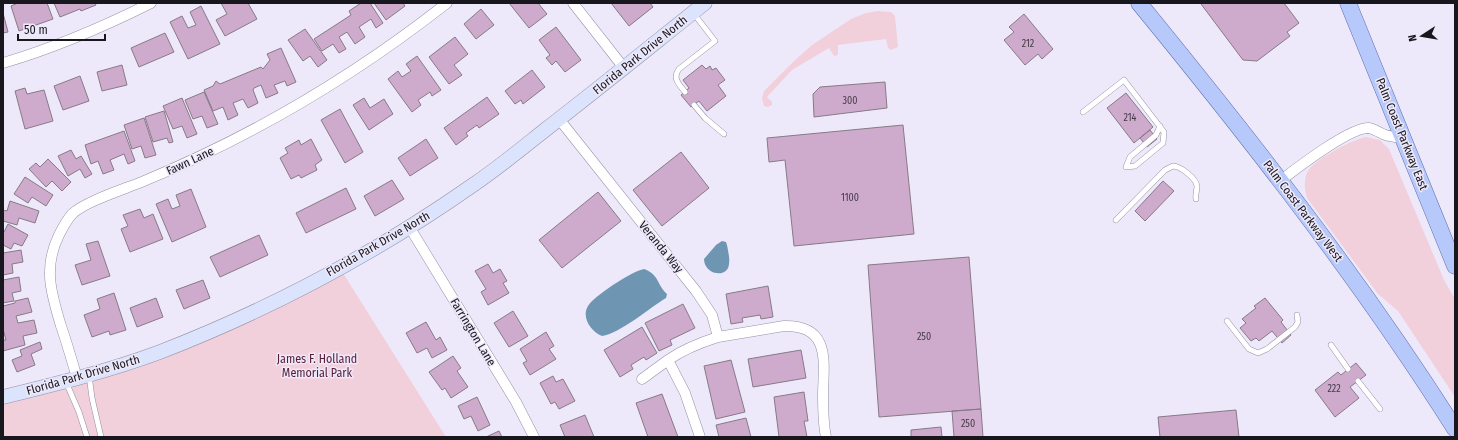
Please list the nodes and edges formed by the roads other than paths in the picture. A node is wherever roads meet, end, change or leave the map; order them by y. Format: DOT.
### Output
graph roads {
  1 [pos="151,3"];
  2 [pos="447,3"];
  3 [pos="573,3"];
  4 [pos="704,3"];
  5 [pos="1139,3"];
  6 [pos="1348,3"];
  7 [pos="693,12"];
  8 [pos="3,63"];
  9 [pos="624,68"];
  10 [pos="684,92"];
  11 [pos="694,105"];
  12 [pos="1083,112"];
  13 [pos="559,119"];
  14 [pos="1160,126"];
  15 [pos="724,134"];
  16 [pos="1404,139"];
  17 [pos="1280,180"];
  18 [pos="1196,199"];
  19 [pos="1116,220"];
  20 [pos="410,228"];
  21 [pos="1455,266"];
  22 [pos="1297,315"];
  23 [pos="1227,321"];
  24 [pos="718,337"];
  25 [pos="1331,345"];
  26 [pos="668,360"];
  27 [pos="1348,369"];
  28 [pos="77,378"];
  29 [pos="642,379"];
  30 [pos="1358,381"];
  31 [pos="3,397"];
  32 [pos="1380,410"];
  33 [pos="1455,429"];
  34 [pos="87,437"];
  35 [pos="101,437"];
  36 [pos="534,437"];
  37 [pos="700,437"];
  38 [pos="826,437"];
  1 -- 8 [label="street"];
  2 -- 28 [label="street, Fawn Lane"];
  3 -- 9 [label="street"];
  4 -- 7 [label="street, Florida Park Drive North"];
  5 -- 17 [label="main road, Palm Coast Parkway West"];
  6 -- 16 [label="main road, Palm Coast Parkway East"];
  7 -- 9 [label="street, Florida Park Drive North"];
  7 -- 10 [label="lane"];
  9 -- 13 [label="street, Florida Park Drive North"];
  11 -- 15 [label="lane"];
  12 -- 14 [label="lane"];
  13 -- 20 [label="street, Florida Park Drive North"];
  13 -- 24 [label="street, Veranda Way"];
  14 -- 14 [label="lane"];
  16 -- 17 [label="street"];
  16 -- 21 [label="main road, Palm Coast Parkway East"];
  17 -- 33 [label="main road, Palm Coast Parkway West"];
  18 -- 19 [label="lane"];
  20 -- 28 [label="street, Florida Park Drive North"];
  20 -- 36 [label="street, Farrington Lane"];
  22 -- 23 [label="lane"];
  24 -- 26 [label="street"];
  24 -- 38 [label="street"];
  25 -- 27 [label="lane"];
  26 -- 29 [label="street"];
  26 -- 37 [label="street"];
  28 -- 31 [label="street, Florida Park Drive North"];
  28 -- 34 [label="lane"];
  28 -- 35 [label="lane"];
  30 -- 32 [label="lane"];
}
